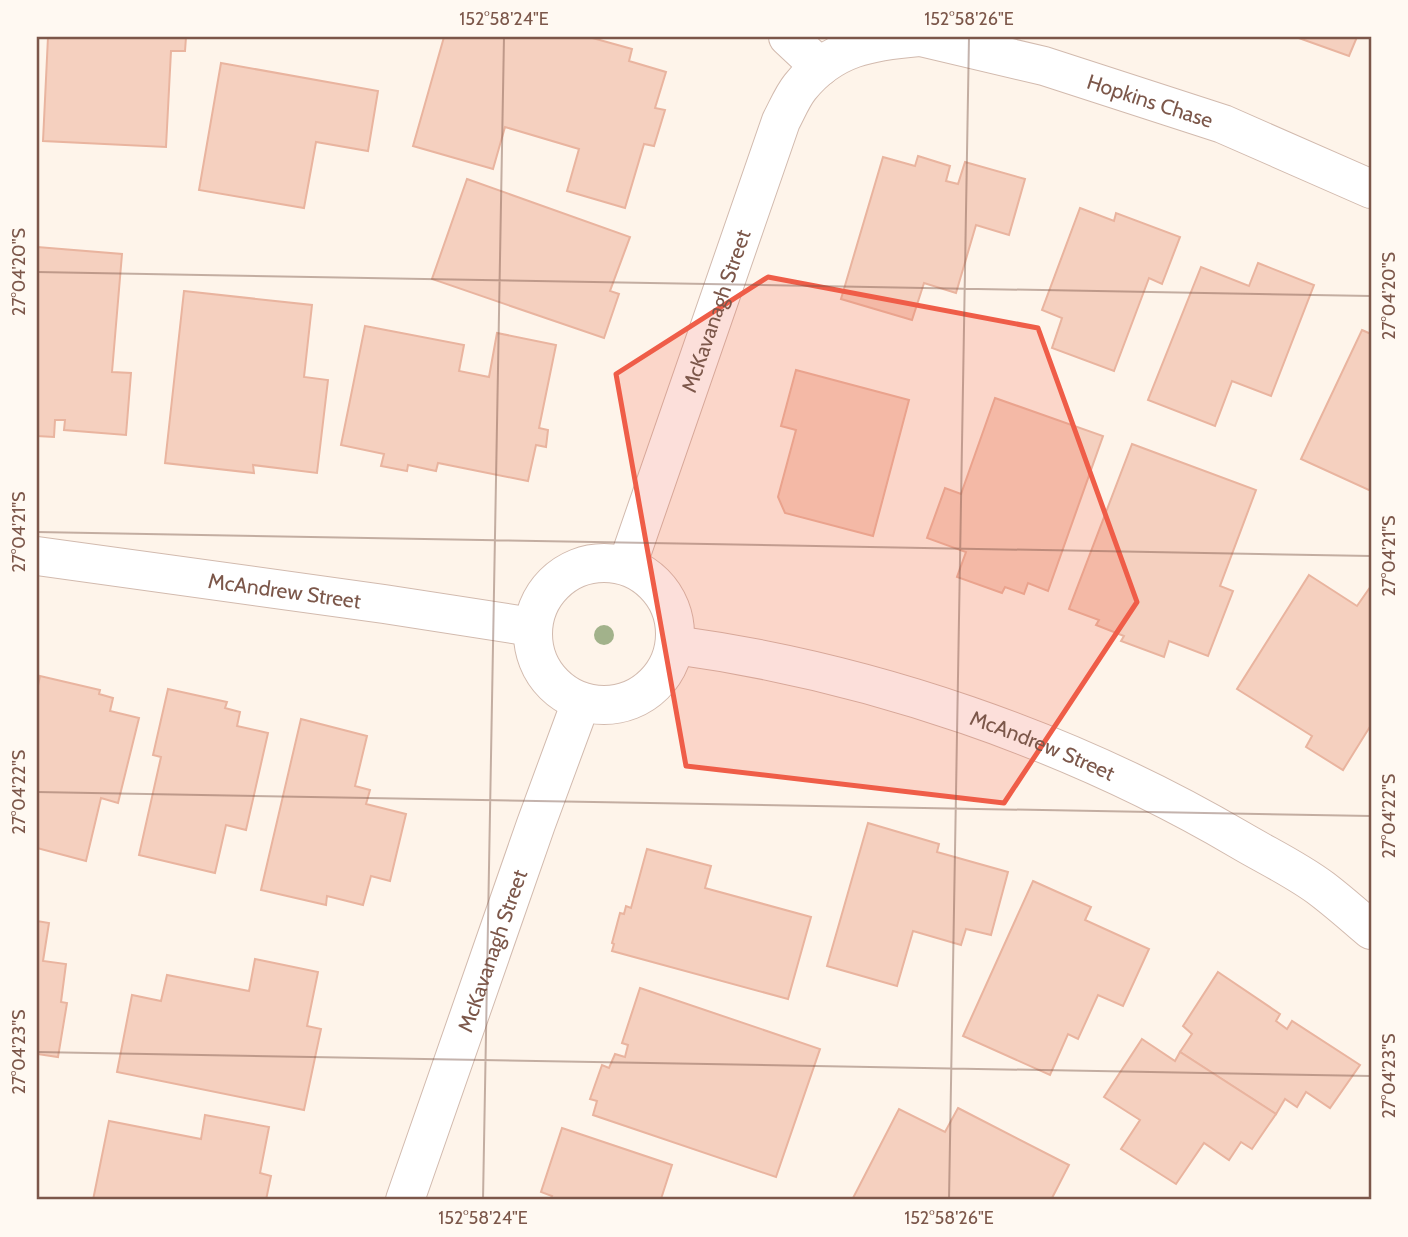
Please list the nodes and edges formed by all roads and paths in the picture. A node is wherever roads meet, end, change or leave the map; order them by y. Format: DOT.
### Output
graph roads {
  1 [pos="788,37"];
  2 [pos="920,37"];
  3 [pos="820,67"];
  4 [pos="1371,189"];
  5 [pos="37,556"];
  6 [pos="626,566"];
  7 [pos="533,627"];
  8 [pos="676,645"];
  9 [pos="581,702"];
  10 [pos="1371,930"];
  11 [pos="405,1200"];
  1 -- 3 [label="street"];
  2 -- 3 [label="street, Hopkins Chase"];
  2 -- 4 [label="street, Hopkins Chase"];
  3 -- 6 [label="street, McKavanagh Street"];
  5 -- 7 [label="street, McAndrew Street"];
  6 -- 7 [label="street"];
  6 -- 8 [label="street"];
  7 -- 9 [label="street"];
  8 -- 9 [label="street"];
  8 -- 10 [label="street, McAndrew Street"];
  9 -- 11 [label="street, McKavanagh Street"];
}
